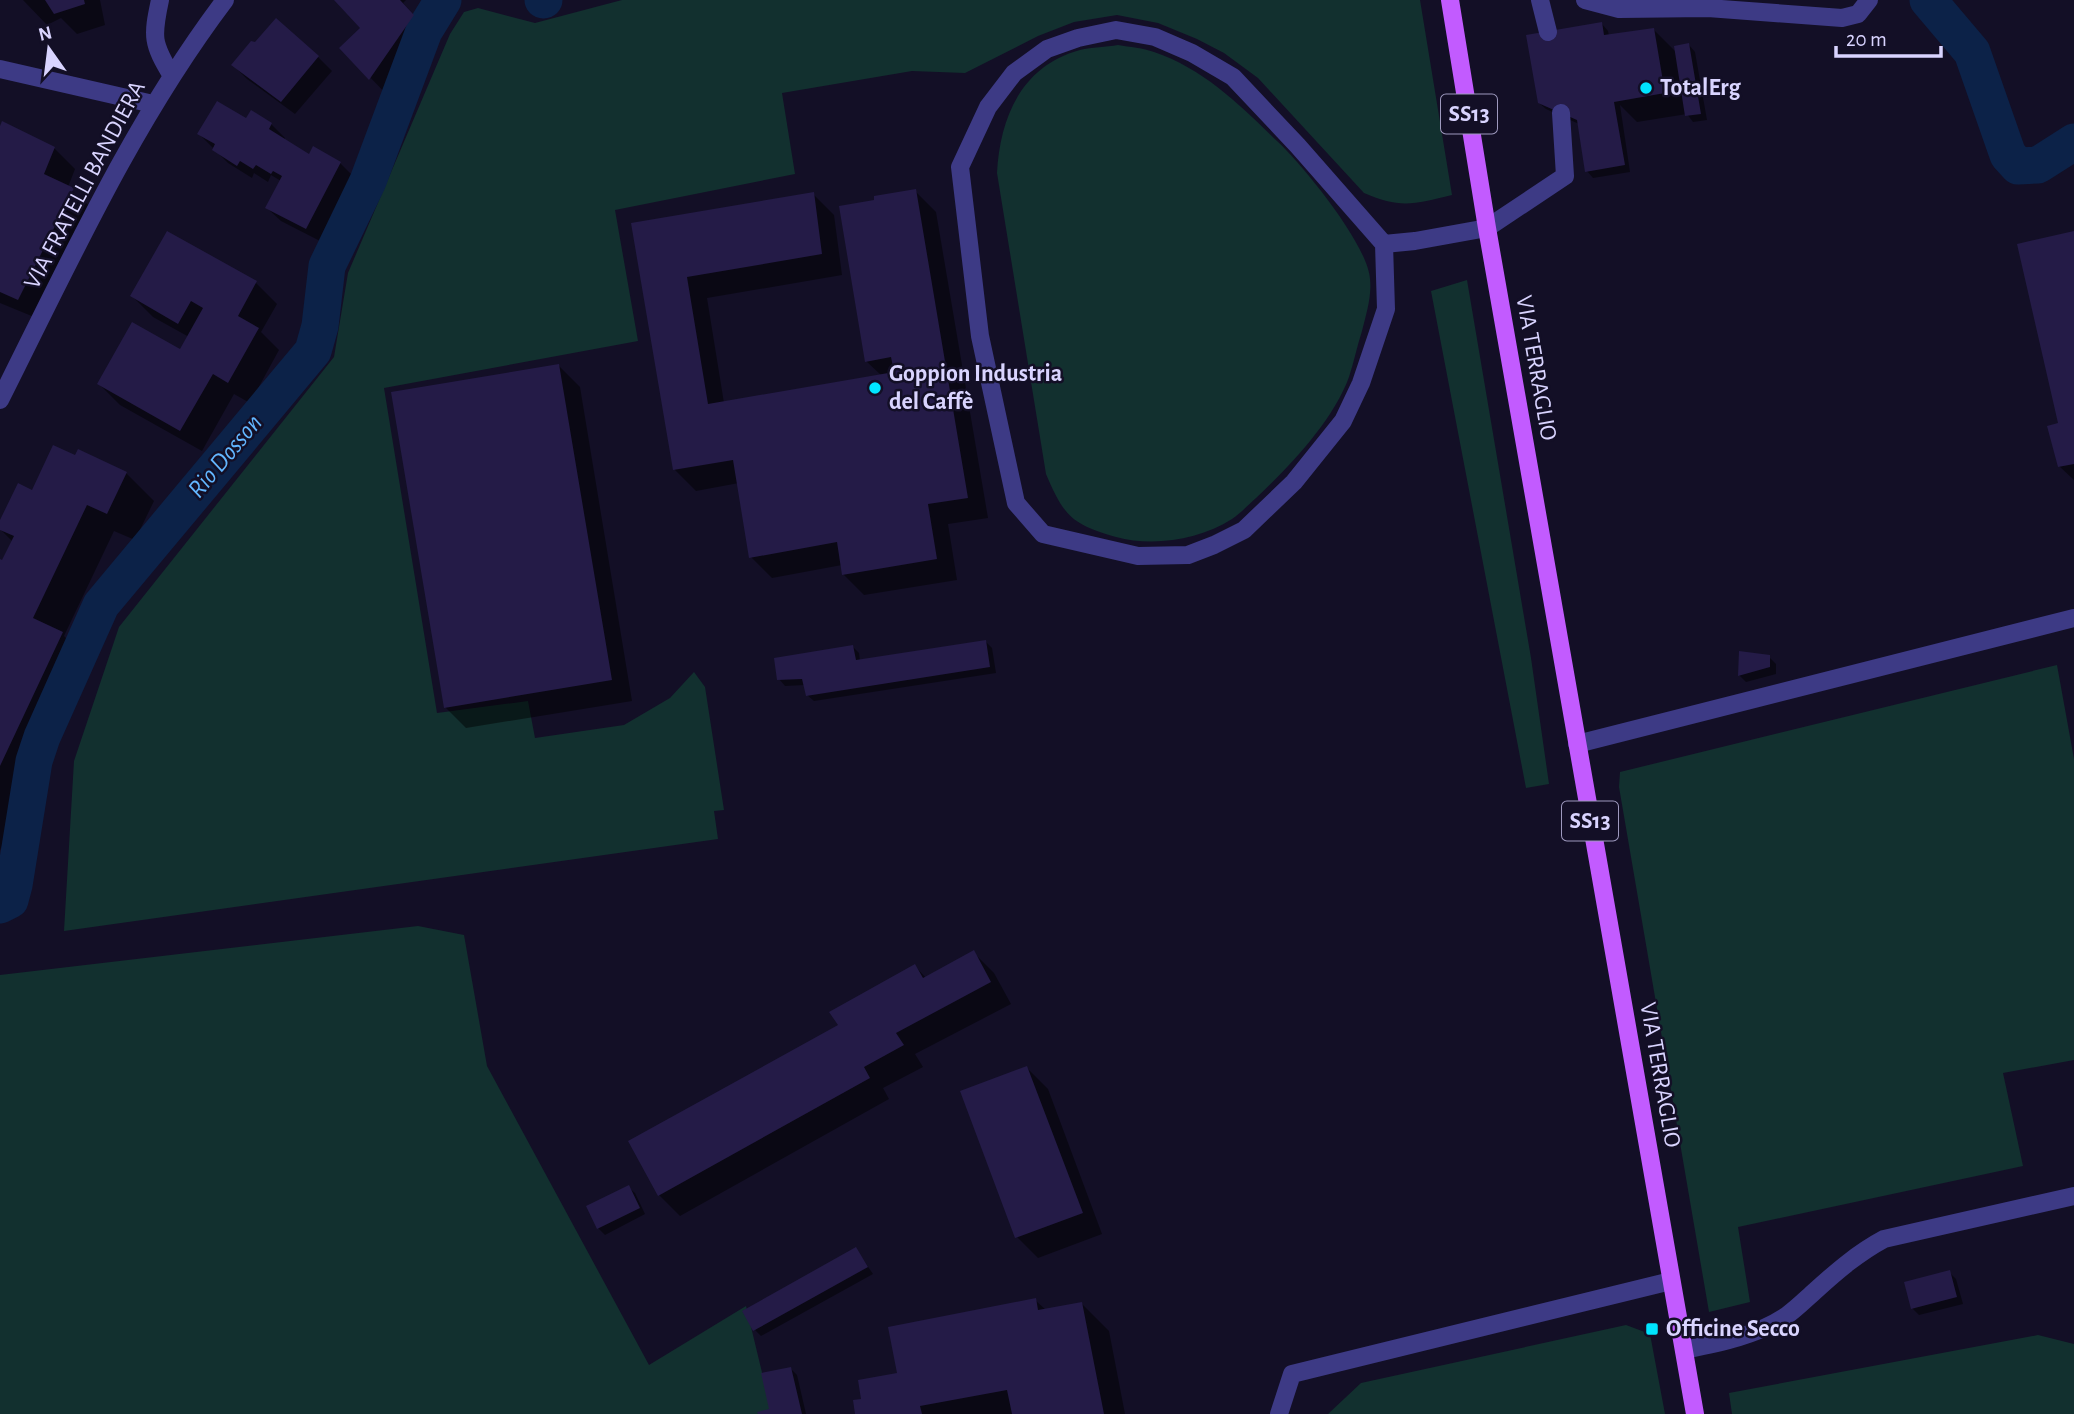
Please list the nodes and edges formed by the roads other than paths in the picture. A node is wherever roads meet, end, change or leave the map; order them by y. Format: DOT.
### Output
graph roads {
  1 [pos="160,0"];
  2 [pos="225,0"];
  3 [pos="1450,0"];
  4 [pos="1540,0"];
  5 [pos="1585,0"];
  6 [pos="1868,2"];
  7 [pos="1548,32"];
  8 [pos="0,69"];
  9 [pos="172,76"];
  10 [pos="153,104"];
  11 [pos="1561,113"];
  12 [pos="1487,228"];
  13 [pos="1384,244"];
  14 [pos="0,400"];
  15 [pos="2074,618"];
  16 [pos="1577,744"];
  17 [pos="2074,1196"];
  18 [pos="1671,1281"];
  19 [pos="1684,1350"];
  20 [pos="1279,1414"];
  21 [pos="1695,1414"];
  1 -- 9 [label="street"];
  2 -- 9 [label="street, VIA FRATELLI BANDIERA"];
  3 -- 12 [label="main road, VIA TERRAGLIO / SS13"];
  4 -- 7 [label="street"];
  5 -- 6 [label="street"];
  8 -- 10 [label="street"];
  9 -- 10 [label="street, VIA FRATELLI BANDIERA"];
  10 -- 14 [label="street, VIA FRATELLI BANDIERA"];
  11 -- 12 [label="street"];
  12 -- 13 [label="street"];
  12 -- 16 [label="main road, VIA TERRAGLIO / SS13"];
  13 -- 13 [label="street"];
  15 -- 16 [label="street"];
  16 -- 18 [label="main road, VIA TERRAGLIO / SS13"];
  17 -- 19 [label="street"];
  18 -- 19 [label="main road, VIA TERRAGLIO / SS13"];
  18 -- 20 [label="street"];
  19 -- 21 [label="main road, VIA TERRAGLIO / SS13"];
}
